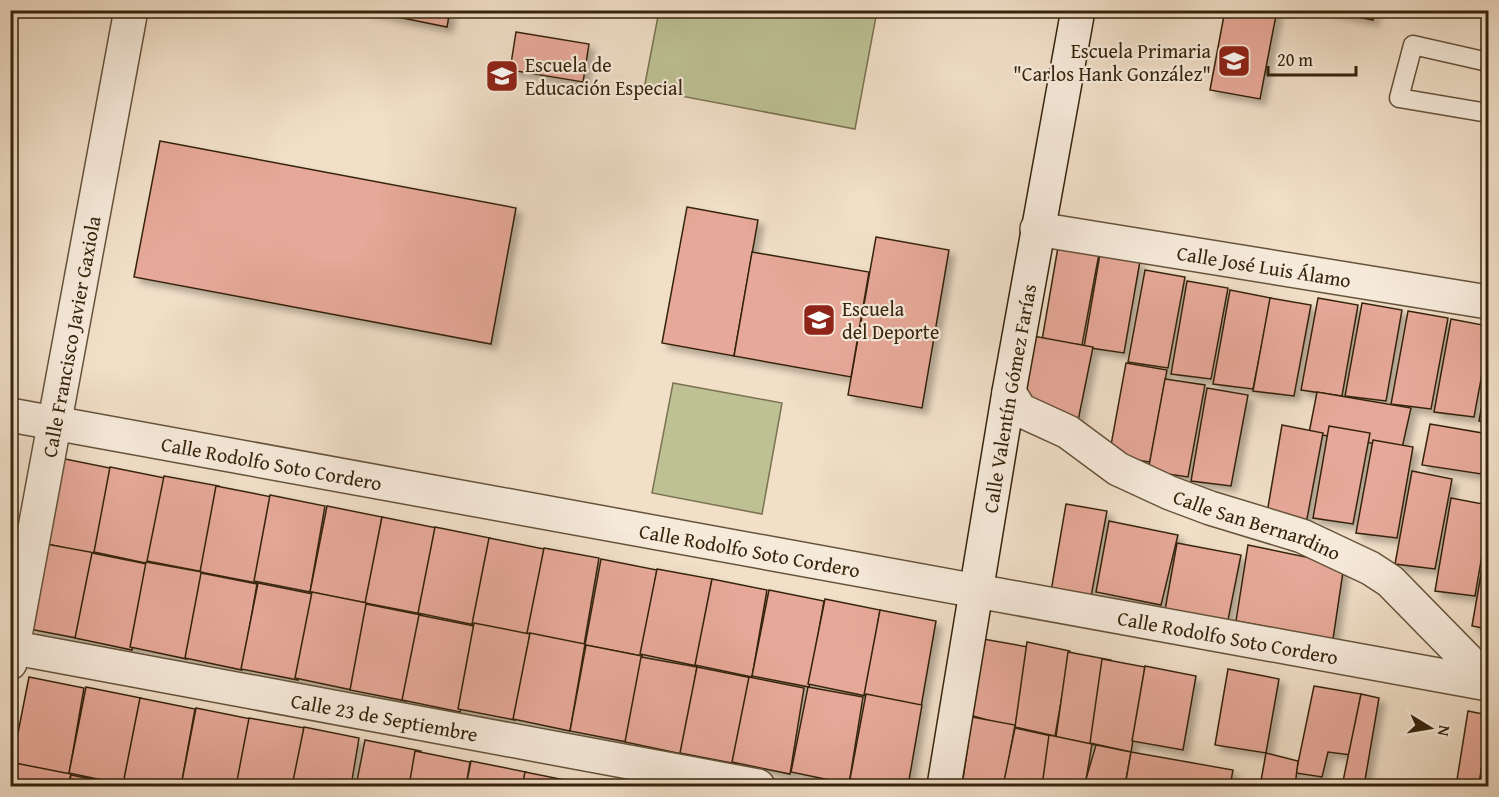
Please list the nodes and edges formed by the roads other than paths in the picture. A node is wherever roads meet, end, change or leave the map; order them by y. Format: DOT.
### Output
graph roads {
  1 [pos="131,10"];
  2 [pos="1078,10"];
  3 [pos="1488,62"];
  4 [pos="1488,113"];
  5 [pos="1037,230"];
  6 [pos="1488,302"];
  7 [pos="1009,392"];
  8 [pos="10,415"];
  9 [pos="54,423"];
  10 [pos="976,592"];
  11 [pos="11,652"];
  12 [pos="1488,682"];
  13 [pos="758,786"];
  14 [pos="944,786"];
  1 -- 9 [label="street, Calle Francisco Javier Gaxiola"];
  2 -- 5 [label="street, Calle Valentín Gómez Farías"];
  3 -- 4 [label="lane"];
  5 -- 6 [label="street, Calle José Luis Álamo"];
  5 -- 7 [label="street, Calle Valentín Gómez Farías"];
  7 -- 10 [label="street, Calle Valentín Gómez Farías"];
  7 -- 12 [label="street, Calle San Bernardino"];
  8 -- 9 [label="street, Calle Rodolfo Soto Cordero"];
  9 -- 10 [label="street, Calle Rodolfo Soto Cordero"];
  9 -- 11 [label="street, Calle Francisco Javier Gaxiola"];
  10 -- 12 [label="street, Calle Rodolfo Soto Cordero"];
  10 -- 14 [label="street, Calle Valentín Gómez Farías"];
  11 -- 13 [label="street, Calle 23 de Septiembre"];
}
